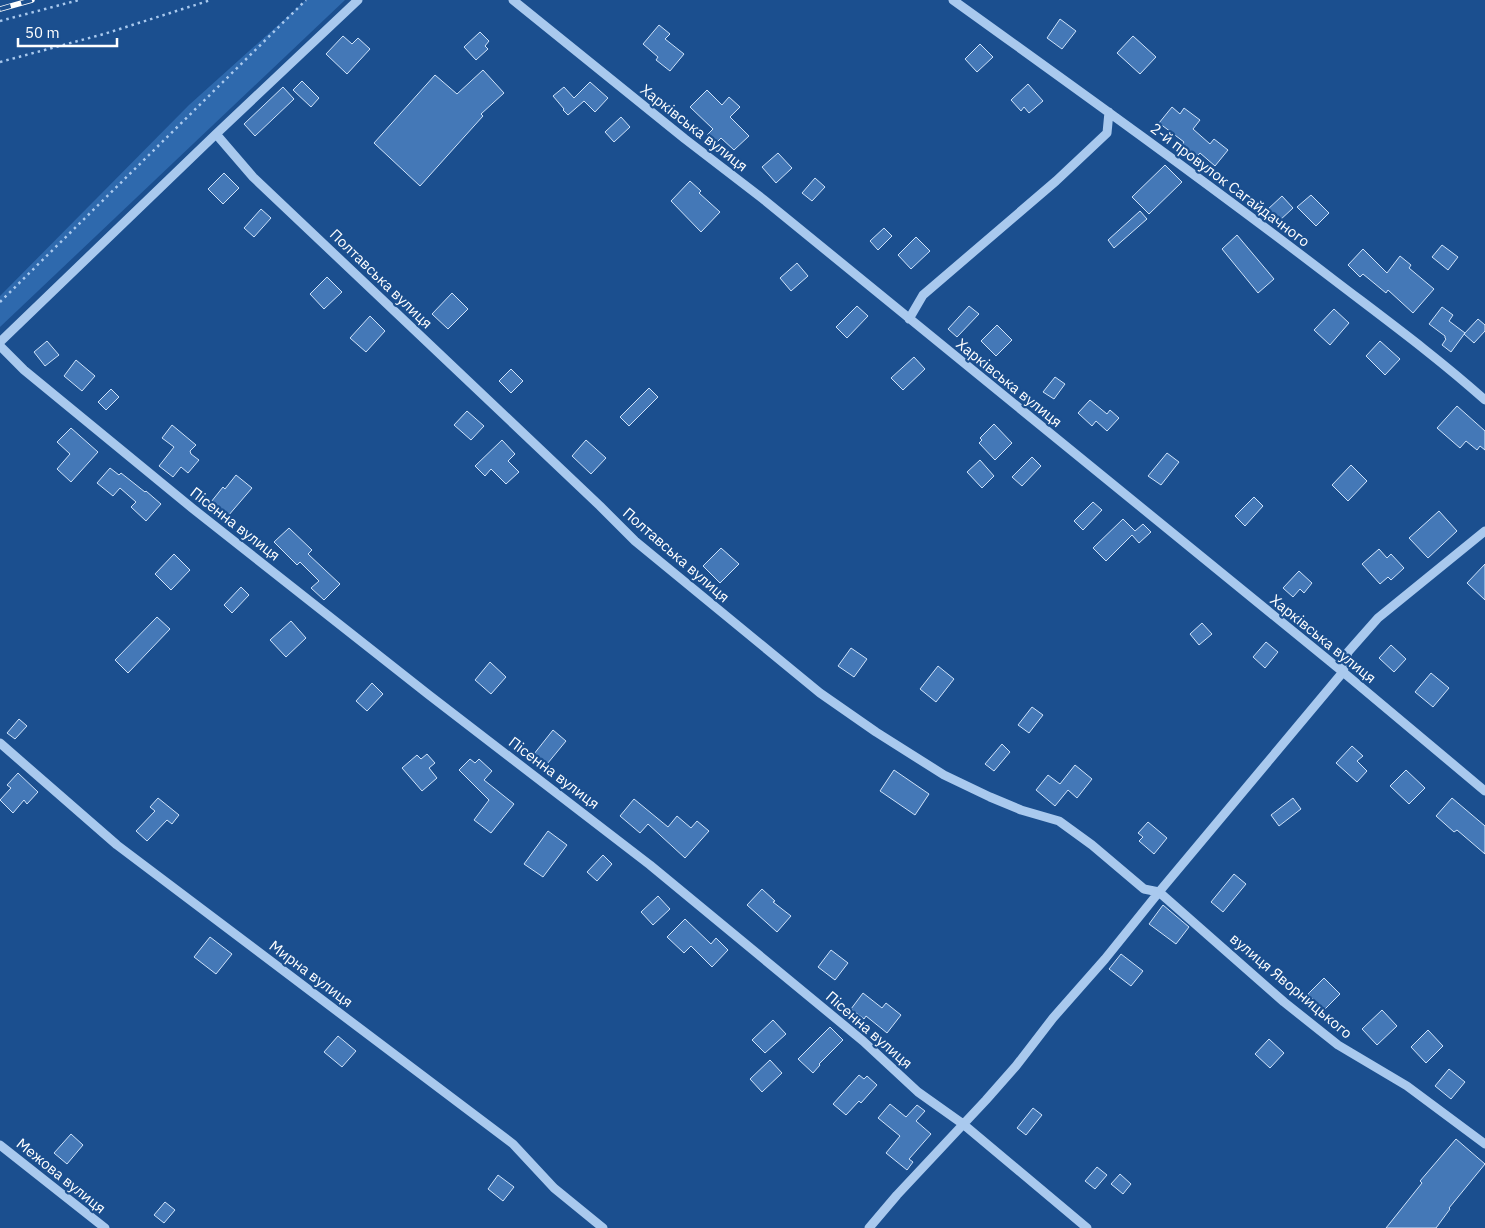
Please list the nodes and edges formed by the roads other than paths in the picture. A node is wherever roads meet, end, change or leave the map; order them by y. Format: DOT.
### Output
graph roads {
  1 [pos="358,0"];
  2 [pos="513,0"];
  3 [pos="953,0"];
  4 [pos="1109,112"];
  5 [pos="216,134"];
  6 [pos="909,319"];
  7 [pos="0,342"];
  8 [pos="0,346"];
  9 [pos="1485,400"];
  10 [pos="1485,531"];
  11 [pos="1343,672"];
  12 [pos="0,743"];
  13 [pos="1485,791"];
  14 [pos="1159,892"];
  15 [pos="963,1124"];
  16 [pos="1485,1144"];
  17 [pos="0,1145"];
  18 [pos="104,1228"];
  19 [pos="603,1228"];
  20 [pos="869,1228"];
  21 [pos="1087,1228"];
  1 -- 5 [label="street"];
  2 -- 6 [label="street, Харківська вулиця"];
  3 -- 4 [label="street, 2-й провулок Сагайдачного"];
  4 -- 6 [label="street"];
  4 -- 9 [label="street, 2-й провулок Сагайдачного"];
  5 -- 7 [label="street"];
  5 -- 14 [label="street, Полтавська вулиця"];
  6 -- 11 [label="street, Харківська вулиця"];
  8 -- 15 [label="street, Пісенна вулиця"];
  10 -- 11 [label="street"];
  11 -- 13 [label="street, Харківська вулиця"];
  11 -- 14 [label="street"];
  12 -- 19 [label="street, Мирна вулиця"];
  14 -- 15 [label="street"];
  14 -- 16 [label="street, вулиця Яворницького"];
  15 -- 20 [label="street"];
  15 -- 21 [label="street, Пісенна вулиця"];
  17 -- 18 [label="street, Межова вулиця"];
}
